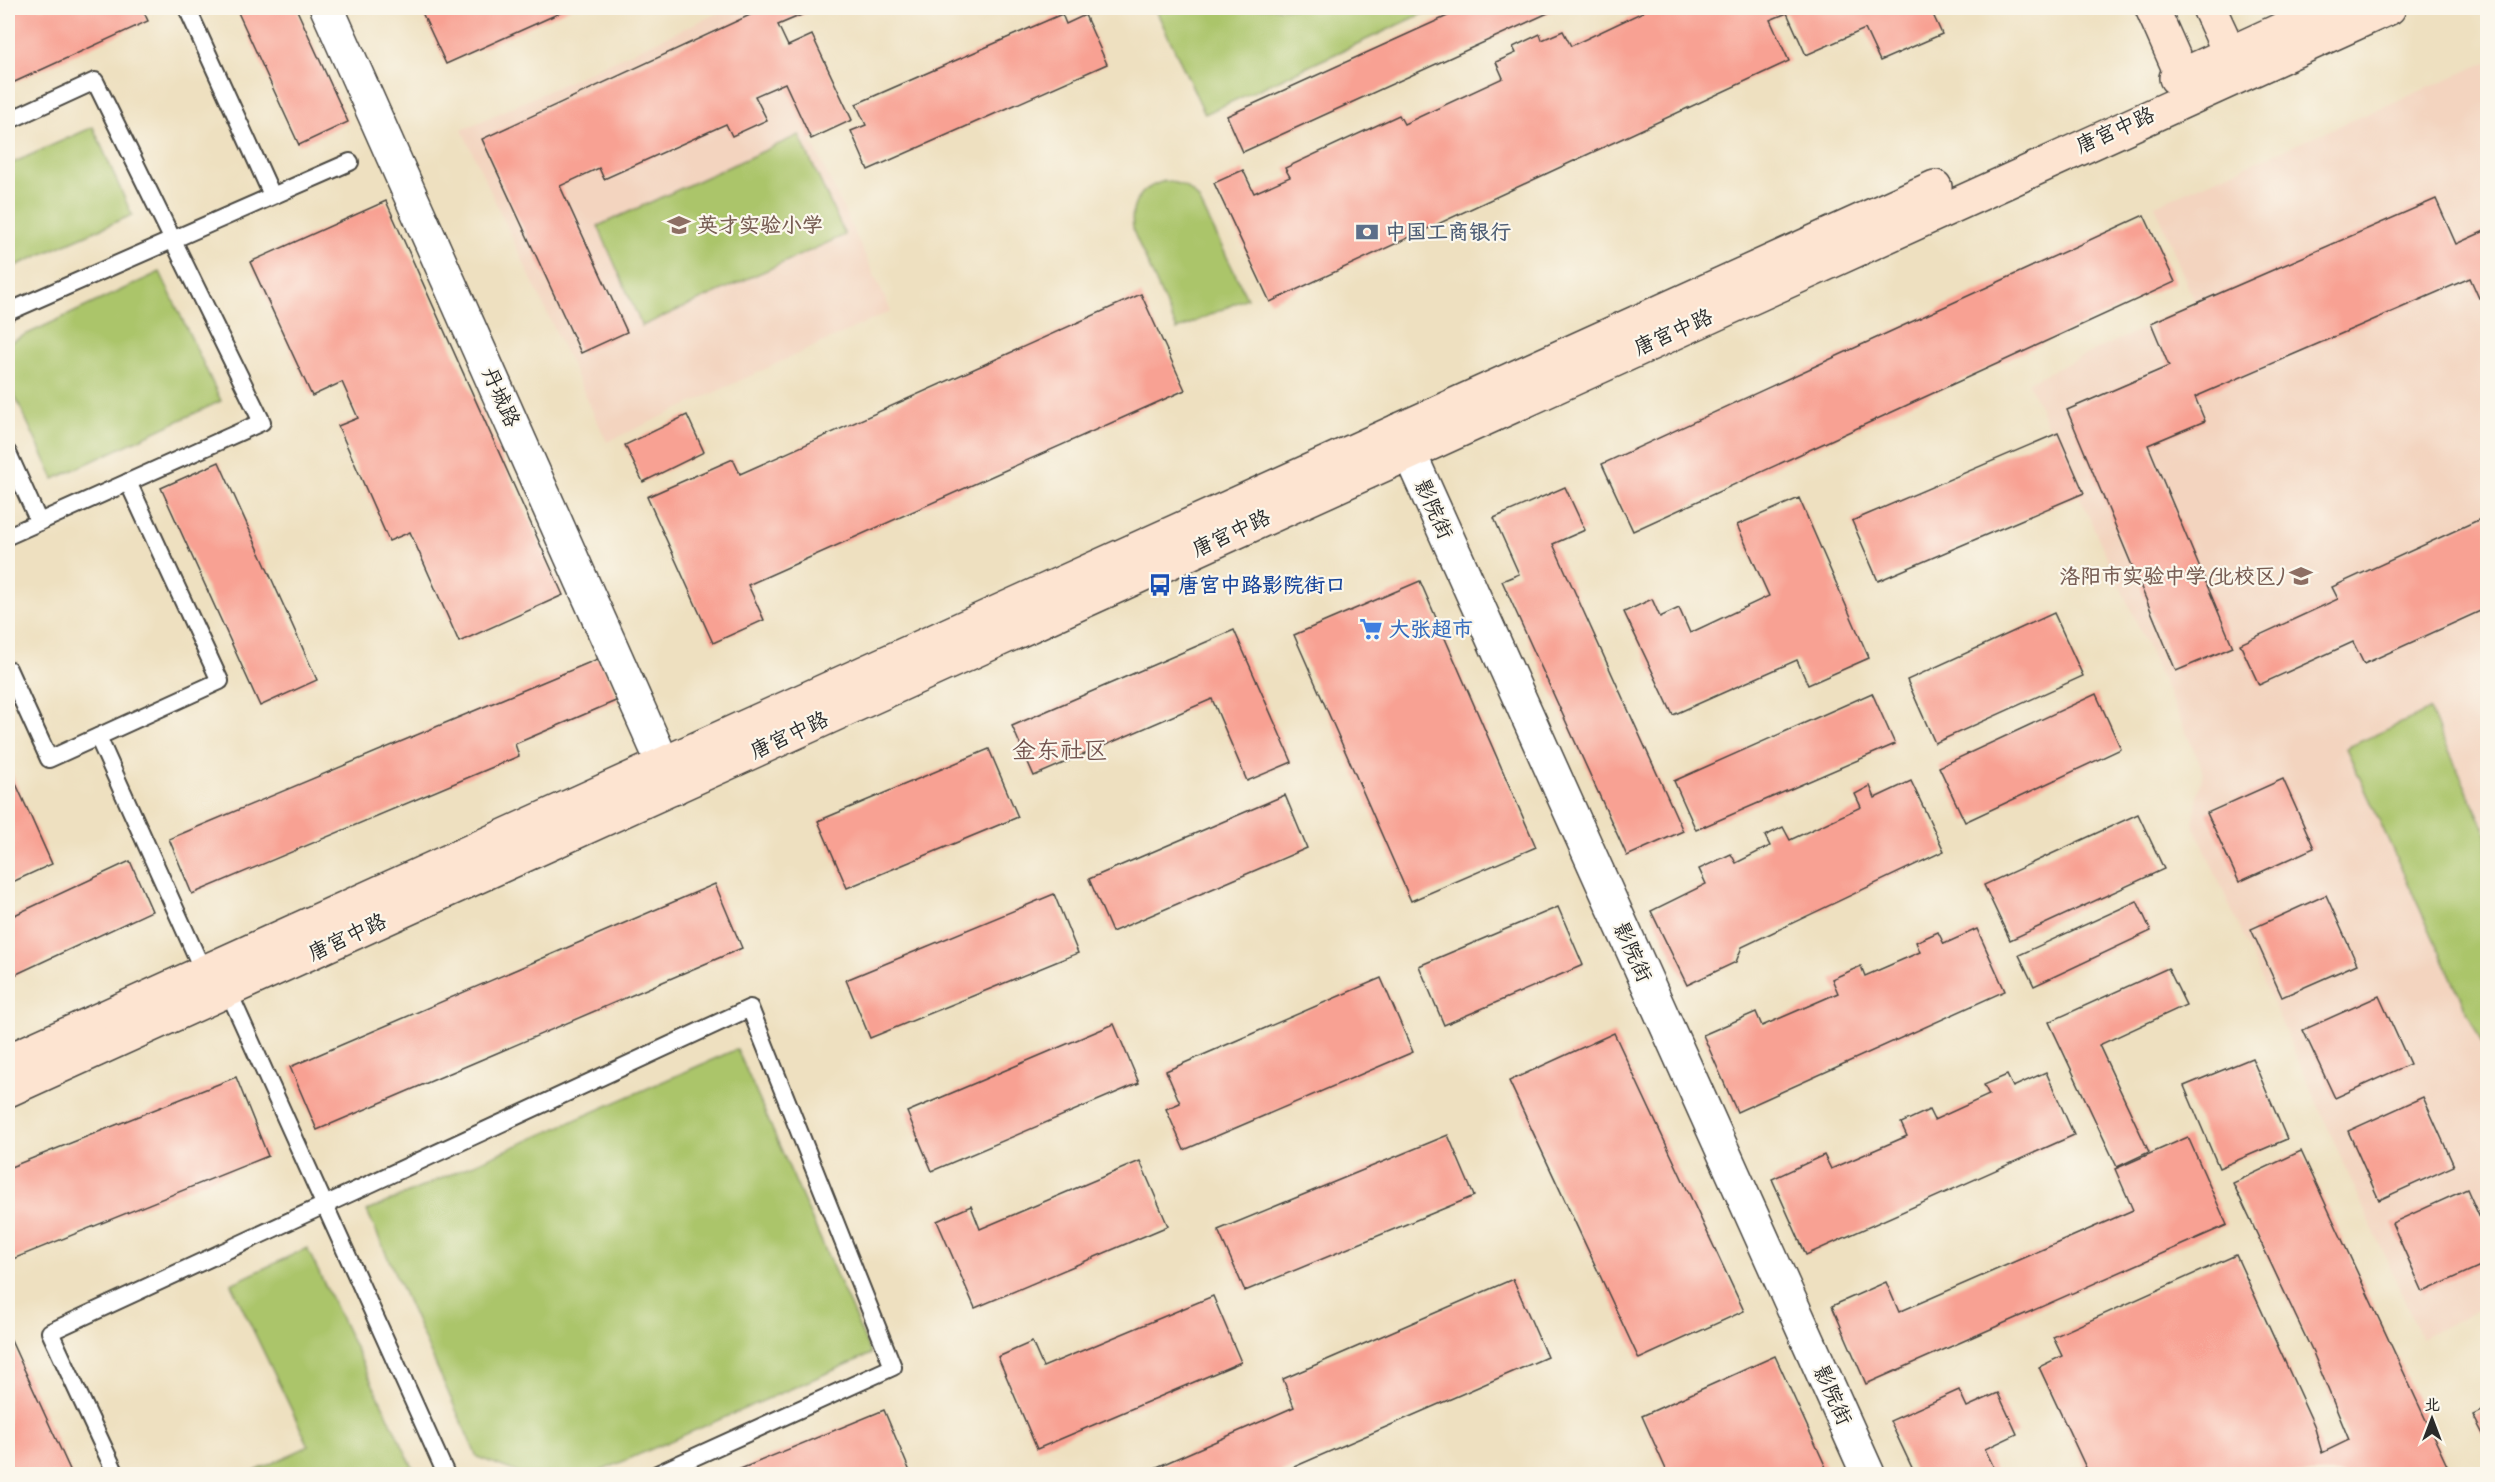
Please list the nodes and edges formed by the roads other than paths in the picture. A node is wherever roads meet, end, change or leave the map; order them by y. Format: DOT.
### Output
graph roads {
  1 [pos="187,8"];
  2 [pos="327,8"];
  3 [pos="2152,8"];
  4 [pos="2209,8"];
  5 [pos="2328,8"];
  6 [pos="2389,8"];
  7 [pos="2234,64"];
  8 [pos="2186,86"];
  9 [pos="8,121"];
  10 [pos="350,162"];
  11 [pos="272,195"];
  12 [pos="172,238"];
  13 [pos="8,312"];
  14 [pos="1404,441"];
  15 [pos="8,453"];
  16 [pos="128,482"];
  17 [pos="39,522"];
  18 [pos="8,536"];
  19 [pos="8,669"];
  20 [pos="98,737"];
  21 [pos="669,776"];
  22 [pos="217,977"];
  23 [pos="8,1060"];
  24 [pos="8,1090"];
  25 [pos="324,1204"];
  26 [pos="116,1474"];
  27 [pos="446,1474"];
  28 [pos="657,1474"];
  29 [pos="1868,1474"];
  1 -- 11 [label="lane"];
  2 -- 21 [label="street, 丹城路"];
  3 -- 8 [label="main road"];
  4 -- 7 [label="main road"];
  5 -- 7 [label="main road, 唐宫中路"];
  6 -- 7 [label="main road, 唐宫中路"];
  7 -- 8 [label="main road, 唐宫中路"];
  8 -- 14 [label="main road, 唐宫中路"];
  9 -- 12 [label="lane"];
  10 -- 11 [label="lane"];
  11 -- 12 [label="lane"];
  12 -- 13 [label="lane"];
  12 -- 16 [label="lane"];
  14 -- 21 [label="main road, 唐宫中路"];
  14 -- 29 [label="street, 影院街"];
  15 -- 17 [label="lane"];
  16 -- 17 [label="lane"];
  16 -- 20 [label="lane"];
  17 -- 18 [label="lane"];
  19 -- 20 [label="lane"];
  20 -- 22 [label="lane"];
  21 -- 22 [label="main road, 唐宫中路"];
  22 -- 23 [label="main road, 唐宫中路"];
  22 -- 24 [label="main road, 唐宫中路"];
  22 -- 25 [label="lane"];
  25 -- 26 [label="lane"];
  25 -- 27 [label="lane"];
  25 -- 28 [label="lane"];
}
